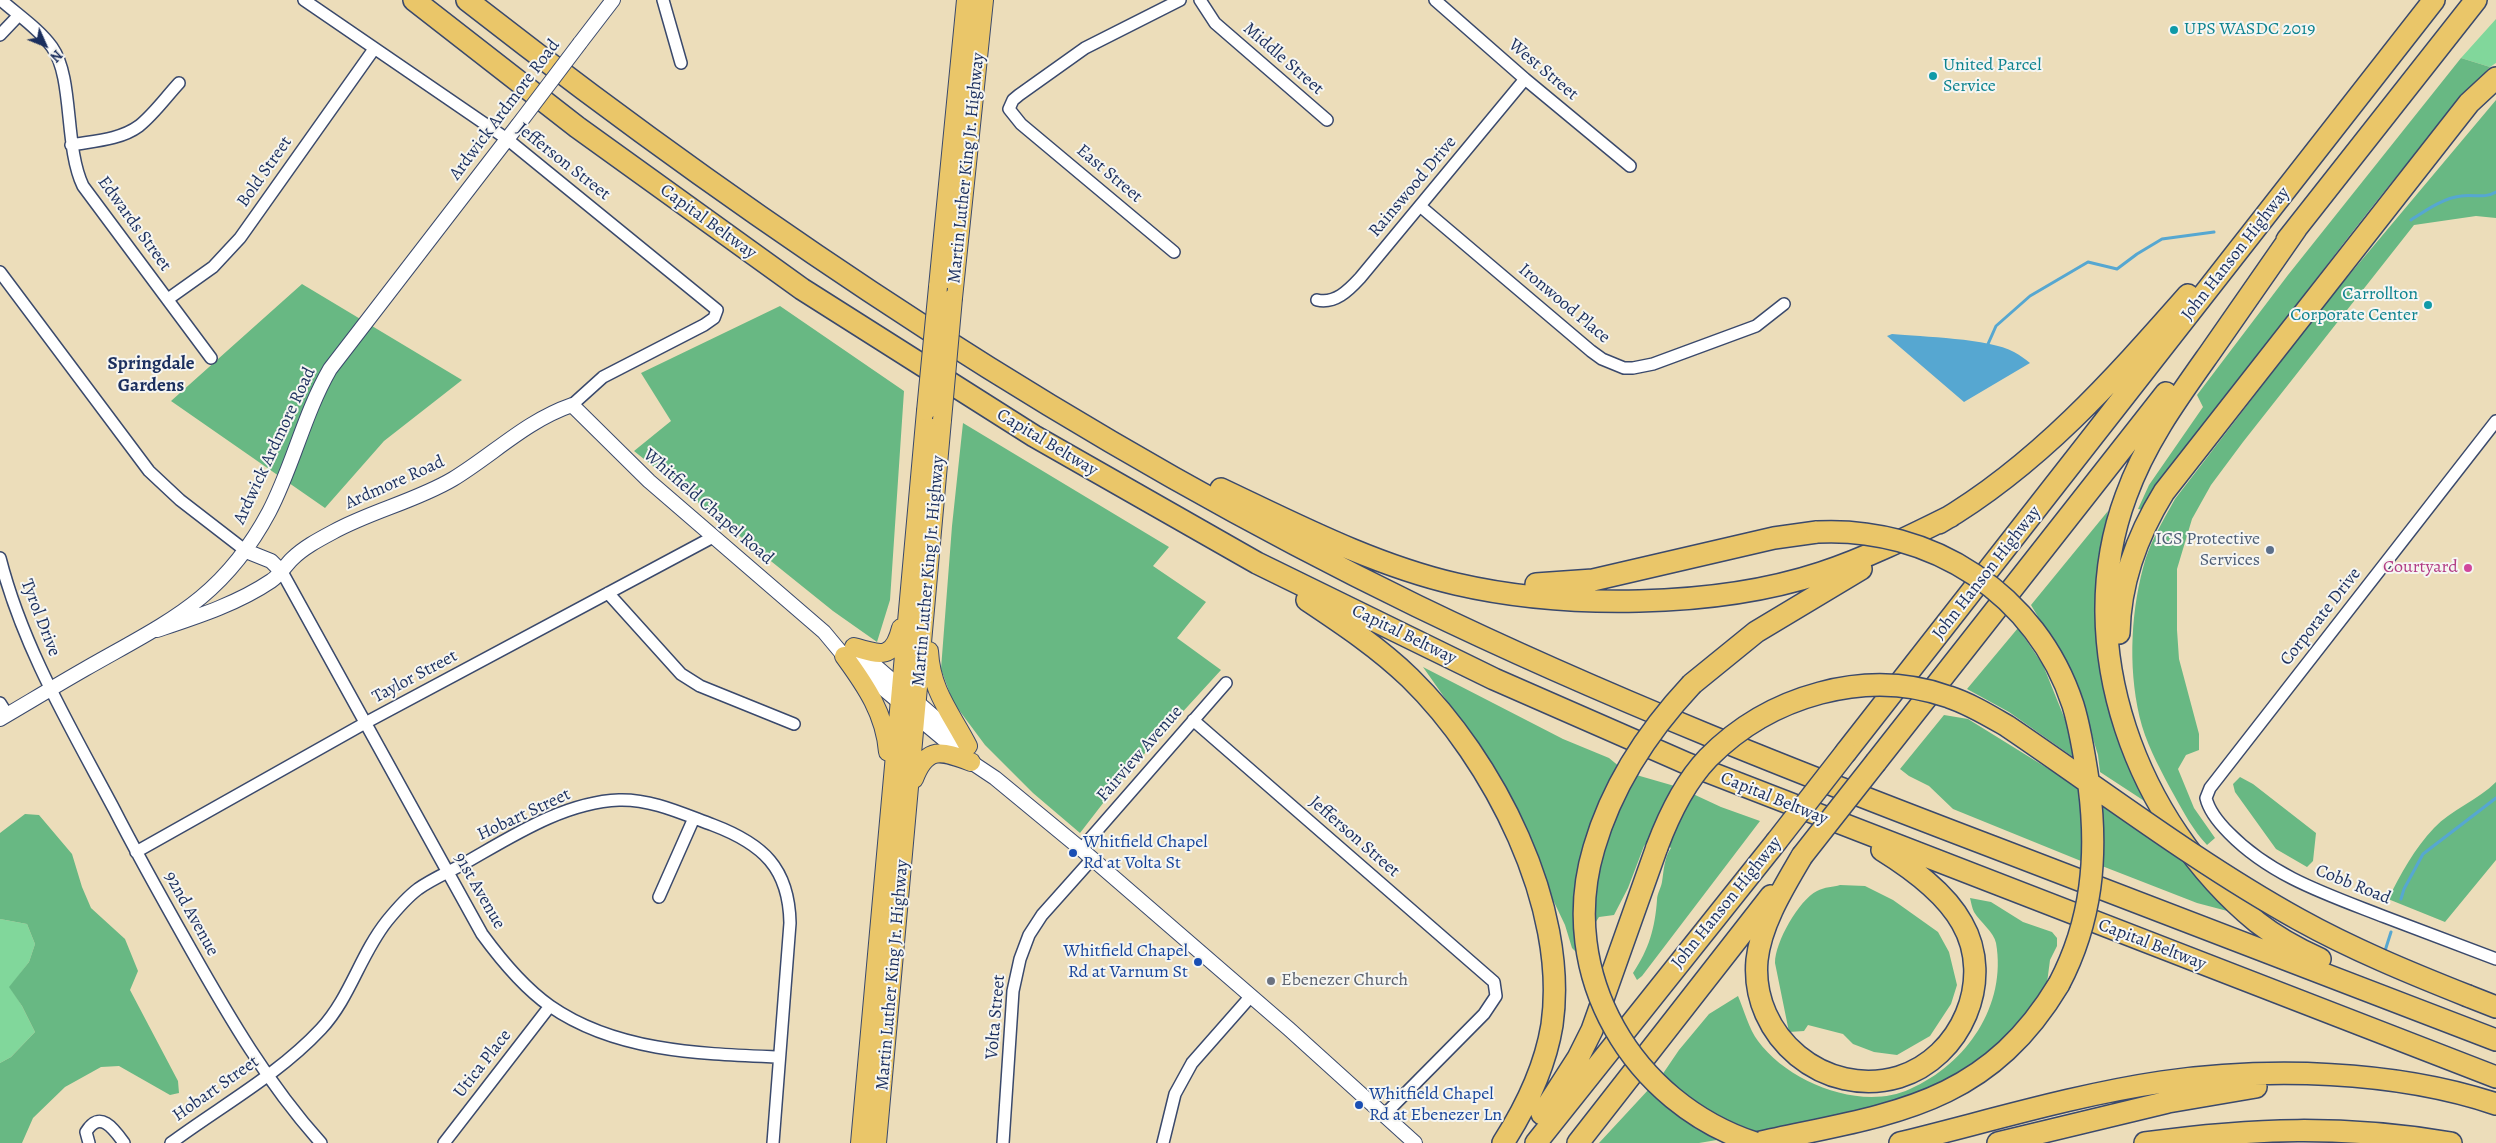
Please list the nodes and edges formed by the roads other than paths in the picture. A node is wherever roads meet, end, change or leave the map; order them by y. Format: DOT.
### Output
graph roads {
  1 [pos="1,0"];
  2 [pos="304,0"];
  3 [pos="414,0"];
  4 [pos="467,0"];
  5 [pos="613,0"];
  6 [pos="663,0"];
  7 [pos="966,0"];
  8 [pos="984,0"];
  9 [pos="1180,0"];
  10 [pos="1200,0"];
  11 [pos="1435,0"];
  12 [pos="2434,0"];
  13 [pos="2476,0"];
  14 [pos="19,15"];
  15 [pos="0,35"];
  16 [pos="374,49"];
  17 [pos="681,63"];
  18 [pos="2496,78"];
  19 [pos="1525,79"];
  20 [pos="179,83"];
  21 [pos="1327,120"];
  22 [pos="2331,133"];
  23 [pos="507,139"];
  24 [pos="71,145"];
  25 [pos="1630,166"];
  26 [pos="1420,206"];
  27 [pos="2296,229"];
  28 [pos="1174,252"];
  29 [pos="0,272"];
  30 [pos="168,299"];
  31 [pos="1317,300"];
  32 [pos="1784,304"];
  33 [pos="717,310"];
  34 [pos="211,358"];
  35 [pos="572,405"];
  36 [pos="1048,405"];
  37 [pos="2496,421"];
  38 [pos="1951,516"];
  39 [pos="713,537"];
  40 [pos="246,551"];
  41 [pos="0,560"];
  42 [pos="1257,562"];
  43 [pos="1390,564"];
  44 [pos="282,572"];
  45 [pos="608,593"];
  46 [pos="908,601"];
  47 [pos="926,605"];
  48 [pos="157,630"];
  49 [pos="849,652"];
  50 [pos="1226,684"];
  51 [pos="51,690"];
  52 [pos="900,695"];
  53 [pos="916,709"];
  54 [pos="2,712"];
  55 [pos="1193,720"];
  56 [pos="367,722"];
  57 [pos="794,724"];
  58 [pos="2126,725"];
  59 [pos="970,754"];
  60 [pos="910,789"];
  61 [pos="891,798"];
  62 [pos="2214,816"];
  63 [pos="694,818"];
  64 [pos="1836,823"];
  65 [pos="1081,849"];
  66 [pos="136,852"];
  67 [pos="1802,856"];
  68 [pos="1092,858"];
  69 [pos="448,872"];
  70 [pos="659,897"];
  71 [pos="2496,959"];
  72 [pos="1251,996"];
  73 [pos="550,1006"];
  74 [pos="2496,1006"];
  75 [pos="2444,1020"];
  76 [pos="2496,1040"];
  77 [pos="778,1057"];
  78 [pos="267,1075"];
  79 [pos="2496,1077"];
  80 [pos="2496,1104"];
  81 [pos="2496,1110"];
  82 [pos="1385,1114"];
  83 [pos="89,1143"];
  84 [pos="124,1143"];
  85 [pos="171,1143"];
  86 [pos="320,1143"];
  87 [pos="444,1143"];
  88 [pos="773,1143"];
  89 [pos="860,1143"];
  90 [pos="878,1143"];
  91 [pos="1003,1143"];
  92 [pos="1162,1143"];
  93 [pos="1415,1143"];
  94 [pos="1503,1143"];
  95 [pos="1522,1143"];
  96 [pos="1536,1143"];
  97 [pos="1578,1143"];
  98 [pos="1756,1143"];
  99 [pos="1900,1143"];
  100 [pos="1998,1143"];
  101 [pos="2145,1143"];
  102 [pos="2451,1143"];
  1 -- 14 [label="street, Edwards Street"];
  2 -- 16 [label="street, Jefferson Street"];
  3 -- 42 [label="highway, Capital Beltway"];
  4 -- 36 [label="highway, Capital Beltway"];
  5 -- 23 [label="street, Ardwick Ardmore Road, bridge"];
  6 -- 17 [label="street"];
  7 -- 46 [label="main road, Martin Luther King Jr. Highway, bridge"];
  8 -- 47 [label="main road, Martin Luther King Jr. Highway, bridge"];
  9 -- 28 [label="street, East Street"];
  10 -- 21 [label="street, Middle Street"];
  11 -- 19 [label="street, West Street"];
  12 -- 22 [label="highway, John Hanson Highway"];
  13 -- 27 [label="highway, John Hanson Highway"];
  14 -- 15 [label="street"];
  14 -- 24 [label="street, Edwards Street"];
  16 -- 23 [label="street, Jefferson Street"];
  16 -- 30 [label="street, Bold Street"];
  18 -- 58 [label="highway"];
  19 -- 25 [label="street, West Street"];
  19 -- 26 [label="street, Rainswood Drive"];
  20 -- 24 [label="street"];
  22 -- 38 [label="highway"];
  22 -- 96 [label="highway, John Hanson Highway, bridge"];
  23 -- 33 [label="street, Jefferson Street"];
  23 -- 40 [label="street, Ardwick Ardmore Road"];
  24 -- 30 [label="street, Edwards Street"];
  26 -- 31 [label="street, Rainswood Drive"];
  26 -- 32 [label="street, Ironwood Place"];
  27 -- 58 [label="highway"];
  27 -- 67 [label="highway, John Hanson Highway, bridge"];
  29 -- 40 [label="street"];
  30 -- 34 [label="street, Edwards Street"];
  33 -- 35 [label="street, Ardmore Road"];
  35 -- 39 [label="street, Whitfield Chapel Road"];
  35 -- 44 [label="street, Ardmore Road"];
  36 -- 43 [label="highway"];
  36 -- 75 [label="highway, Capital Beltway"];
  37 -- 62 [label="street, Corporate Drive"];
  38 -- 43 [label="highway"];
  38 -- 98 [label="highway, bridge"];
  39 -- 45 [label="street, Taylor Street"];
  39 -- 49 [label="street, Whitfield Chapel Road"];
  40 -- 44 [label="street"];
  40 -- 48 [label="street, Ardwick Ardmore Road"];
  41 -- 51 [label="street, Tyrol Drive"];
  42 -- 64 [label="highway, Capital Beltway"];
  42 -- 94 [label="highway"];
  43 -- 98 [label="highway, bridge"];
  44 -- 48 [label="street, Ardmore Road"];
  44 -- 56 [label="street, 91st Avenue"];
  45 -- 56 [label="street, Taylor Street"];
  45 -- 57 [label="street"];
  46 -- 49 [label="main road"];
  46 -- 52 [label="main road, Martin Luther King Jr. Highway"];
  47 -- 53 [label="main road, Martin Luther King Jr. Highway"];
  47 -- 59 [label="main road"];
  48 -- 51 [label="street, Ardwick Ardmore Road"];
  49 -- 52 [label="street, Whitfield Chapel Road"];
  49 -- 61 [label="main road"];
  50 -- 55 [label="street, Fairview Avenue"];
  51 -- 54 [label="street, Ardwick Ardmore Road"];
  51 -- 66 [label="street, 92nd Avenue"];
  52 -- 53 [label="street, Whitfield Chapel Road"];
  52 -- 61 [label="main road, Martin Luther King Jr. Highway"];
  53 -- 59 [label="street, Whitfield Chapel Road"];
  53 -- 60 [label="main road, Martin Luther King Jr. Highway"];
  55 -- 65 [label="street, Fairview Avenue"];
  55 -- 82 [label="street, Jefferson Street"];
  56 -- 66 [label="street, Taylor Street"];
  56 -- 69 [label="street, 91st Avenue"];
  58 -- 75 [label="highway"];
  59 -- 60 [label="main road"];
  59 -- 65 [label="street, Whitfield Chapel Road"];
  60 -- 90 [label="main road, Martin Luther King Jr. Highway"];
  61 -- 89 [label="main road, Martin Luther King Jr. Highway"];
  62 -- 71 [label="street, Cobb Road"];
  63 -- 69 [label="street, Hobart Street"];
  63 -- 70 [label="street"];
  63 -- 77 [label="street, Hobart Street"];
  64 -- 67 [label="highway"];
  64 -- 79 [label="highway, Capital Beltway"];
  65 -- 68 [label="street, Whitfield Chapel Road"];
  66 -- 78 [label="street, 92nd Avenue"];
  67 -- 97 [label="highway, John Hanson Highway"];
  68 -- 72 [label="street, Whitfield Chapel Road"];
  68 -- 91 [label="street, Volta Street"];
  69 -- 73 [label="street, 91st Avenue"];
  69 -- 78 [label="street, Hobart Street"];
  72 -- 82 [label="street, Whitfield Chapel Road"];
  72 -- 92 [label="street"];
  73 -- 77 [label="street, 91st Avenue"];
  73 -- 87 [label="street, Utica Place"];
  74 -- 95 [label="highway, bridge"];
  75 -- 76 [label="highway, Capital Beltway"];
  77 -- 88 [label="street, Hobart Street"];
  78 -- 85 [label="street, Hobart Street"];
  78 -- 86 [label="street, 92nd Avenue"];
  80 -- 99 [label="highway"];
  81 -- 100 [label="highway"];
  82 -- 93 [label="street, Whitfield Chapel Road"];
  83 -- 84 [label="street"];
  101 -- 102 [label="highway"];
}
